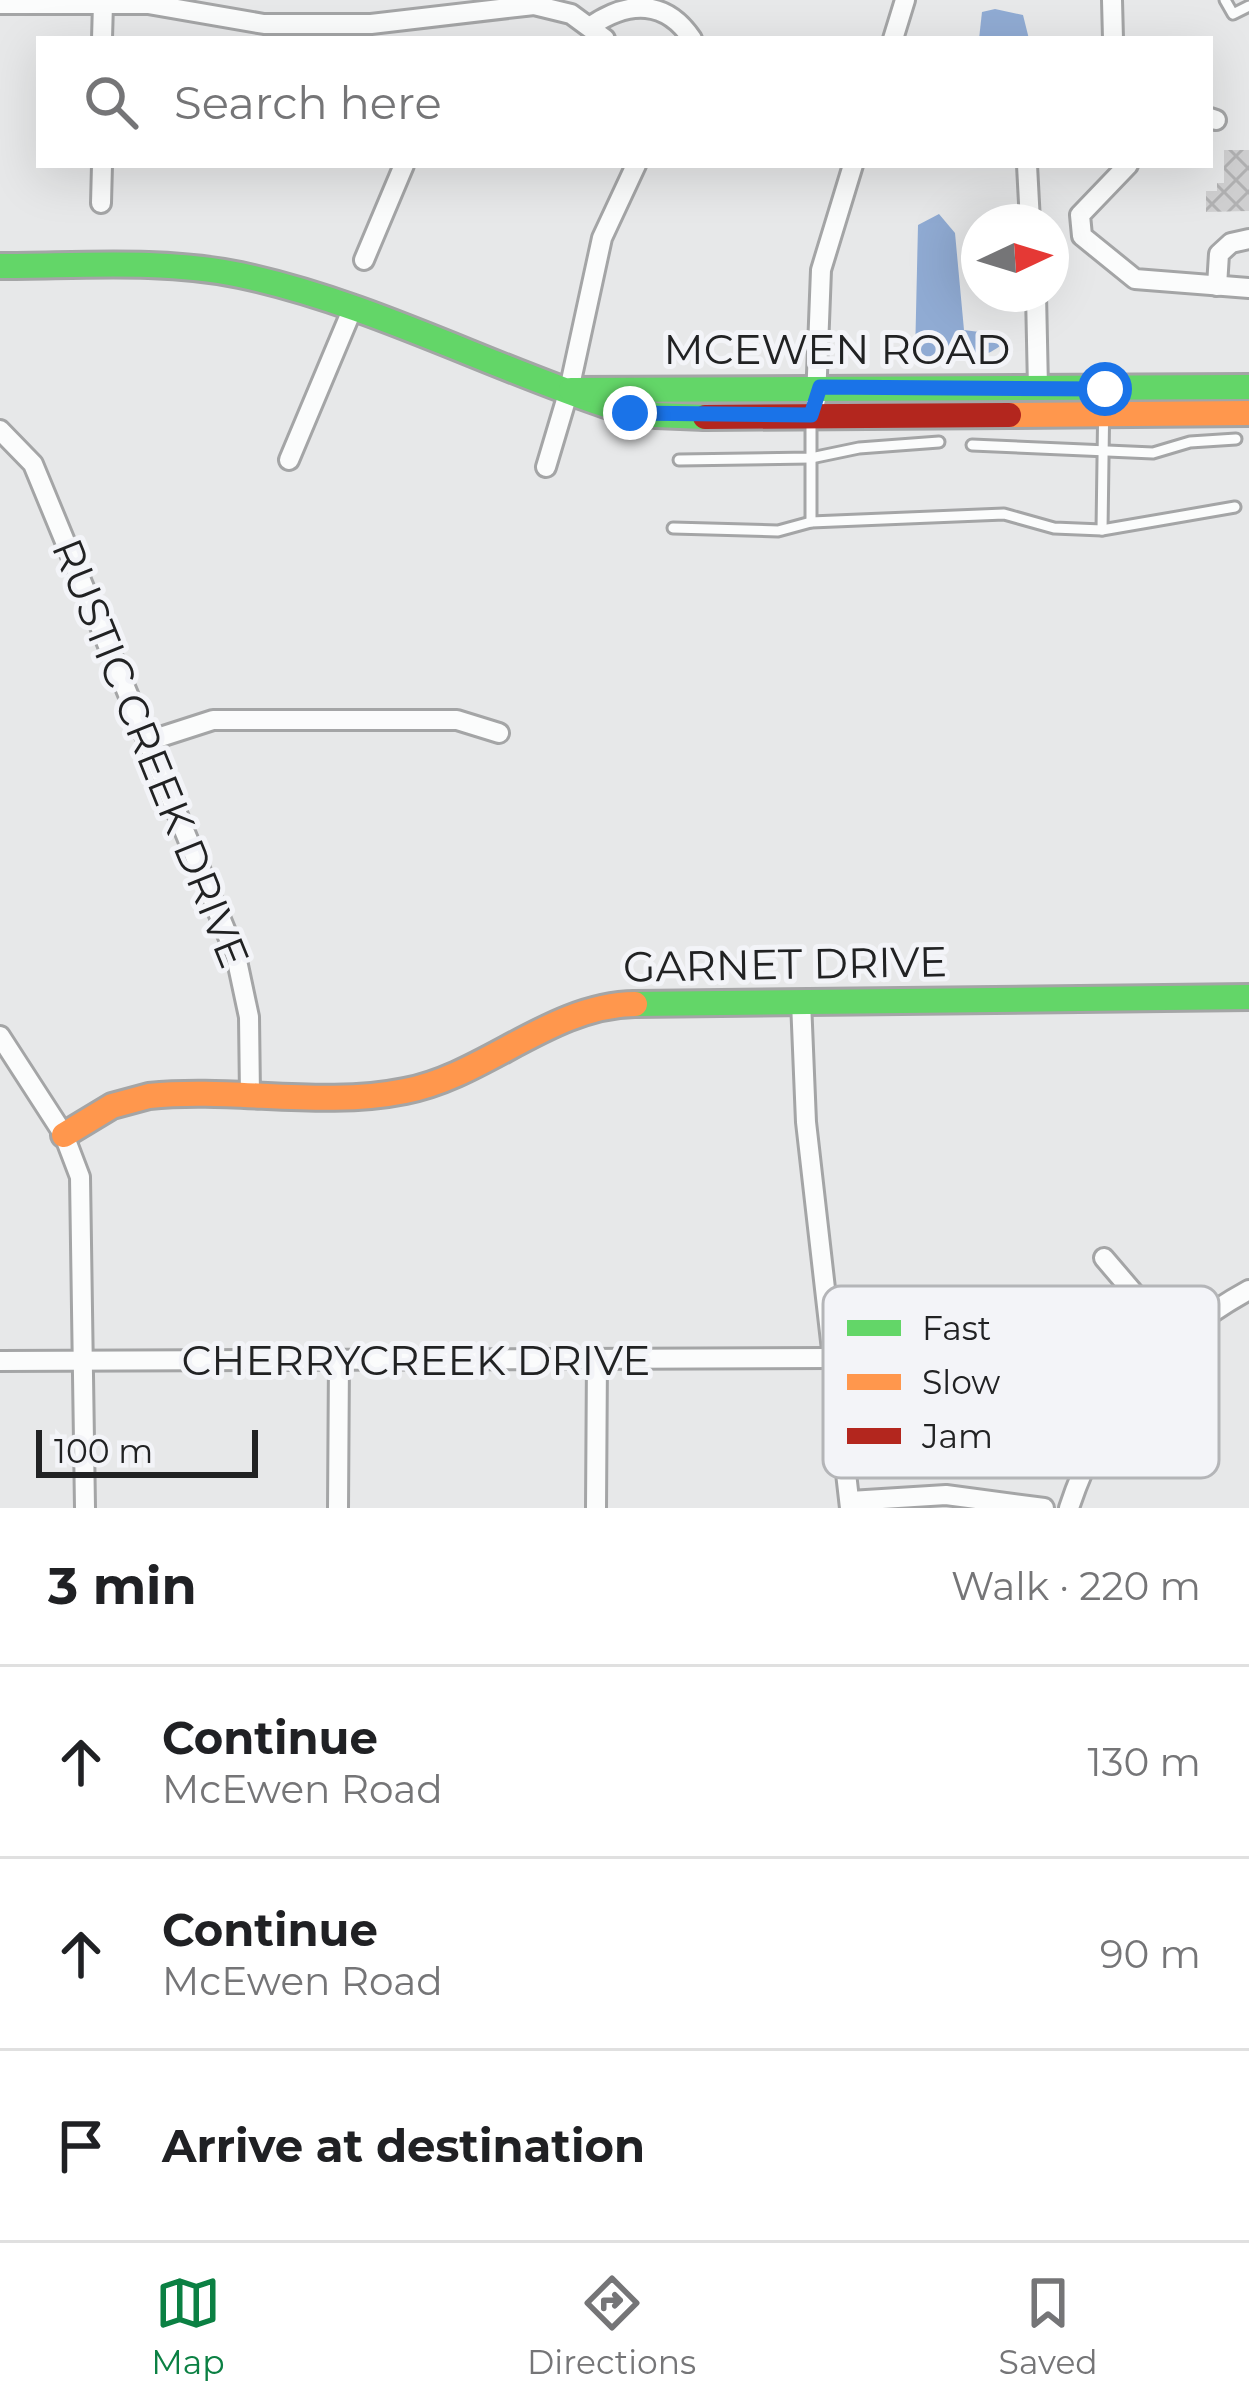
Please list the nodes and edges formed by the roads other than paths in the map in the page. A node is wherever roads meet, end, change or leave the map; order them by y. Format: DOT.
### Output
graph roads {
  1 [pos="905,0"];
  2 [pos="1112,0"];
  3 [pos="1225,0"];
  4 [pos="103,3"];
  5 [pos="0,4"];
  6 [pos="1249,5"];
  7 [pos="429,29"];
  8 [pos="598,33"];
  9 [pos="102,36"];
  10 [pos="690,36"];
  11 [pos="894,36"];
  12 [pos="1113,36"];
  13 [pos="101,168"];
  14 [pos="403,168"];
  15 [pos="635,168"];
  16 [pos="852,168"];
  17 [pos="1027,168"];
  18 [pos="1125,168"];
  19 [pos="101,203"];
  20 [pos="1029,204"];
  21 [pos="1249,239"];
  22 [pos="364,260"];
  23 [pos="0,266"];
  24 [pos="1217,286"];
  25 [pos="1249,288"];
  26 [pos="352,310"];
  27 [pos="1036,312"];
  28 [pos="1249,386"];
  29 [pos="820,387"];
  30 [pos="1038,388"];
  31 [pos="569,390"];
  32 [pos="1104,401"];
  33 [pos="1249,413"];
  34 [pos="811,415"];
  35 [pos="0,430"];
  36 [pos="1237,439"];
  37 [pos="939,442"];
  38 [pos="972,445"];
  39 [pos="1103,451"];
  40 [pos="811,458"];
  41 [pos="290,460"];
  42 [pos="679,460"];
  43 [pos="546,467"];
  44 [pos="1235,507"];
  45 [pos="811,522"];
  46 [pos="673,527"];
  47 [pos="1102,530"];
  48 [pos="499,733"];
  49 [pos="148,741"];
  50 [pos="1249,997"];
  51 [pos="801,1001"];
  52 [pos="0,1036"];
  53 [pos="6,1058"];
  54 [pos="250,1095"];
  55 [pos="64,1135"];
  56 [pos="1104,1258"];
  57 [pos="824,1286"];
  58 [pos="1128,1286"];
  59 [pos="1249,1290"];
  60 [pos="1219,1310"];
  61 [pos="597,1358"];
  62 [pos="823,1358"];
  63 [pos="339,1359"];
  64 [pos="0,1361"];
  65 [pos="86,1361"];
  66 [pos="1082,1478"];
  67 [pos="850,1505"];
  68 [pos="86,1508"];
  69 [pos="338,1508"];
  70 [pos="596,1508"];
  71 [pos="1044,1508"];
  72 [pos="1069,1508"];
  1 -- 11 [label="street"];
  2 -- 12 [label="street"];
  3 -- 6 [label="lane"];
  4 -- 5 [label="street"];
  4 -- 7 [label="street"];
  4 -- 9 [label="street"];
  7 -- 8 [label="street"];
  8 -- 10 [label="street"];
  13 -- 19 [label="street"];
  14 -- 22 [label="street"];
  15 -- 31 [label="street"];
  16 -- 29 [label="street"];
  17 -- 20 [label="street"];
  18 -- 24 [label="street"];
  21 -- 24 [label="street"];
  23 -- 26 [label="street, MCEWEN ROAD"];
  24 -- 25 [label="street"];
  26 -- 31 [label="street, MCEWEN ROAD"];
  26 -- 41 [label="street"];
  27 -- 30 [label="street"];
  28 -- 32 [label="street, MCEWEN ROAD"];
  29 -- 30 [label="street, MCEWEN ROAD"];
  29 -- 31 [label="street, MCEWEN ROAD"];
  29 -- 34 [label="street"];
  30 -- 32 [label="street, MCEWEN ROAD"];
  31 -- 34 [label="street, MCEWEN ROAD"];
  31 -- 43 [label="street"];
  32 -- 33 [label="street, MCEWEN ROAD"];
  32 -- 34 [label="street, MCEWEN ROAD"];
  32 -- 39 [label="lane"];
  34 -- 40 [label="lane"];
  35 -- 49 [label="street, RUSTIC CREEK DRIVE"];
  36 -- 39 [label="lane"];
  37 -- 40 [label="lane"];
  38 -- 39 [label="lane"];
  39 -- 47 [label="lane"];
  40 -- 42 [label="lane"];
  40 -- 45 [label="lane"];
  44 -- 47 [label="lane"];
  45 -- 46 [label="lane"];
  45 -- 47 [label="lane"];
  48 -- 49 [label="street"];
  49 -- 54 [label="street, RUSTIC CREEK DRIVE"];
  50 -- 51 [label="street, GARNET DRIVE"];
  51 -- 54 [label="street, GARNET DRIVE"];
  51 -- 57 [label="street"];
  52 -- 53 [label="street"];
  53 -- 55 [label="street"];
  54 -- 55 [label="street, GARNET DRIVE"];
  55 -- 65 [label="street"];
  56 -- 58 [label="street"];
  59 -- 60 [label="street"];
  61 -- 62 [label="street, CHERRYCREEK DRIVE"];
  61 -- 63 [label="street, CHERRYCREEK DRIVE"];
  61 -- 70 [label="street"];
  63 -- 65 [label="street, CHERRYCREEK DRIVE"];
  63 -- 69 [label="street"];
  64 -- 65 [label="street, CHERRYCREEK DRIVE"];
  65 -- 68 [label="street"];
  66 -- 72 [label="street"];
  67 -- 71 [label="street"];
}
